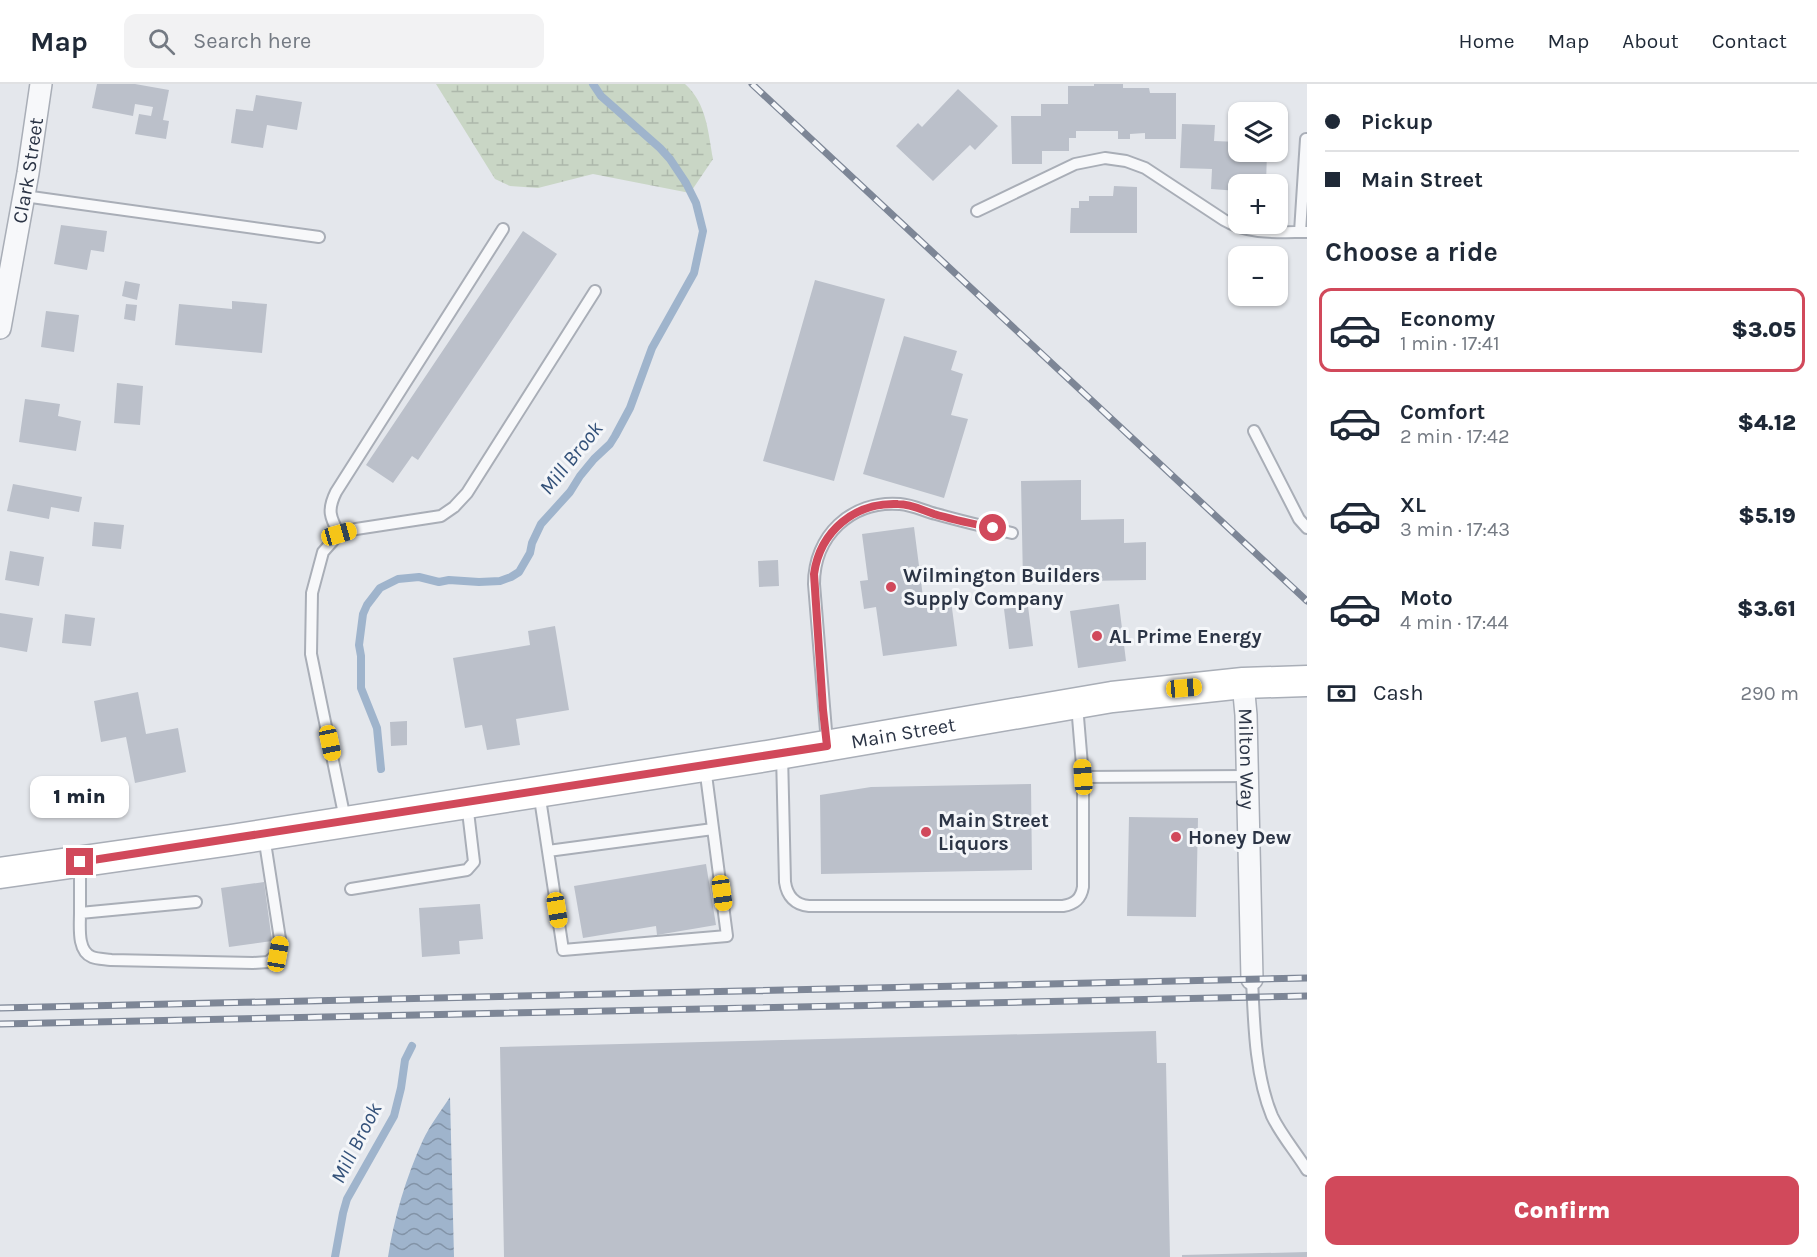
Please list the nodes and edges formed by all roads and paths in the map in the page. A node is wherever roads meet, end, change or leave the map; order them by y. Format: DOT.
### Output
graph roads {
  1 [pos="41,84"];
  2 [pos="1306,139"];
  3 [pos="24,196"];
  4 [pos="977,211"];
  5 [pos="503,229"];
  6 [pos="1303,232"];
  7 [pos="319,237"];
  8 [pos="596,291"];
  9 [pos="0,328"];
  10 [pos="1254,431"];
  11 [pos="1307,528"];
  12 [pos="1012,533"];
  13 [pos="339,534"];
  14 [pos="1307,681"];
  15 [pos="1243,683"];
  16 [pos="1077,703"];
  17 [pos="827,746"];
  18 [pos="782,754"];
  19 [pos="705,766"];
  20 [pos="1247,776"];
  21 [pos="1083,777"];
  22 [pos="539,792"];
  23 [pos="467,803"];
  24 [pos="346,822"];
  25 [pos="713,829"];
  26 [pos="264,835"];
  27 [pos="548,851"];
  28 [pos="80,862"];
  29 [pos="0,873"];
  30 [pos="351,889"];
  31 [pos="196,902"];
  32 [pos="80,913"];
  33 [pos="1252,979"];
  34 [pos="1307,1170"];
  1 -- 3 [label="street, Clark Street"];
  2 -- 6 [label="lane"];
  3 -- 7 [label="lane"];
  3 -- 9 [label="street, Clark Street"];
  4 -- 6 [label="lane"];
  5 -- 13 [label="lane"];
  8 -- 13 [label="lane"];
  10 -- 11 [label="lane"];
  12 -- 17 [label="lane"];
  13 -- 24 [label="lane"];
  14 -- 15 [label="main road, Main Street"];
  15 -- 16 [label="main road, Main Street"];
  15 -- 20 [label="street, Milton Way"];
  16 -- 17 [label="main road, Main Street"];
  16 -- 21 [label="lane"];
  17 -- 18 [label="main road, Main Street"];
  18 -- 19 [label="main road, Main Street"];
  18 -- 21 [label="lane"];
  19 -- 22 [label="main road, Main Street"];
  19 -- 25 [label="lane"];
  20 -- 21 [label="lane"];
  20 -- 33 [label="street, Milton Way"];
  22 -- 23 [label="main road, Main Street"];
  22 -- 27 [label="lane"];
  23 -- 24 [label="main road, Main Street"];
  23 -- 30 [label="lane"];
  24 -- 26 [label="main road, Main Street"];
  25 -- 27 [label="lane"];
  25 -- 27 [label="lane"];
  26 -- 28 [label="main road, Main Street"];
  26 -- 32 [label="lane"];
  28 -- 29 [label="main road, Main Street"];
  28 -- 32 [label="lane"];
  31 -- 32 [label="lane"];
  33 -- 34 [label="lane"];
}
